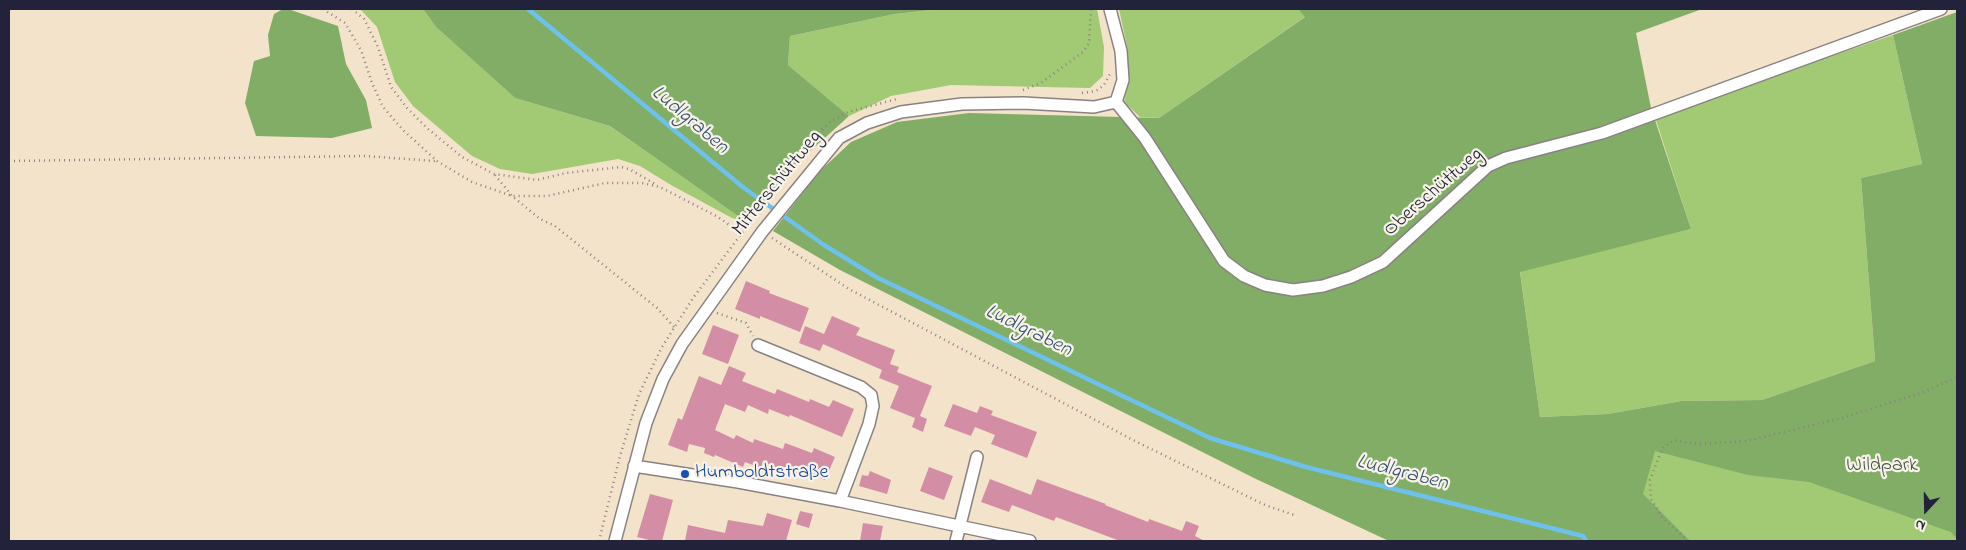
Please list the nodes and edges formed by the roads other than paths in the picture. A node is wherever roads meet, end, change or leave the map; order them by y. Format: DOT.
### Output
graph roads {
  1 [pos="1110,9"];
  2 [pos="1941,9"];
  3 [pos="1116,102"];
  4 [pos="758,344"];
  5 [pos="977,457"];
  6 [pos="634,466"];
  7 [pos="840,501"];
  8 [pos="960,526"];
  9 [pos="615,541"];
  10 [pos="956,541"];
  11 [pos="1030,541"];
  1 -- 3 [label="street"];
  2 -- 3 [label="street, Oberschüttweg"];
  3 -- 6 [label="street, Mitterschüttweg"];
  4 -- 7 [label="street"];
  5 -- 8 [label="street"];
  6 -- 7 [label="street"];
  6 -- 9 [label="street, Mitterschüttweg"];
  7 -- 8 [label="street"];
  8 -- 10 [label="street"];
  8 -- 11 [label="street"];
}
